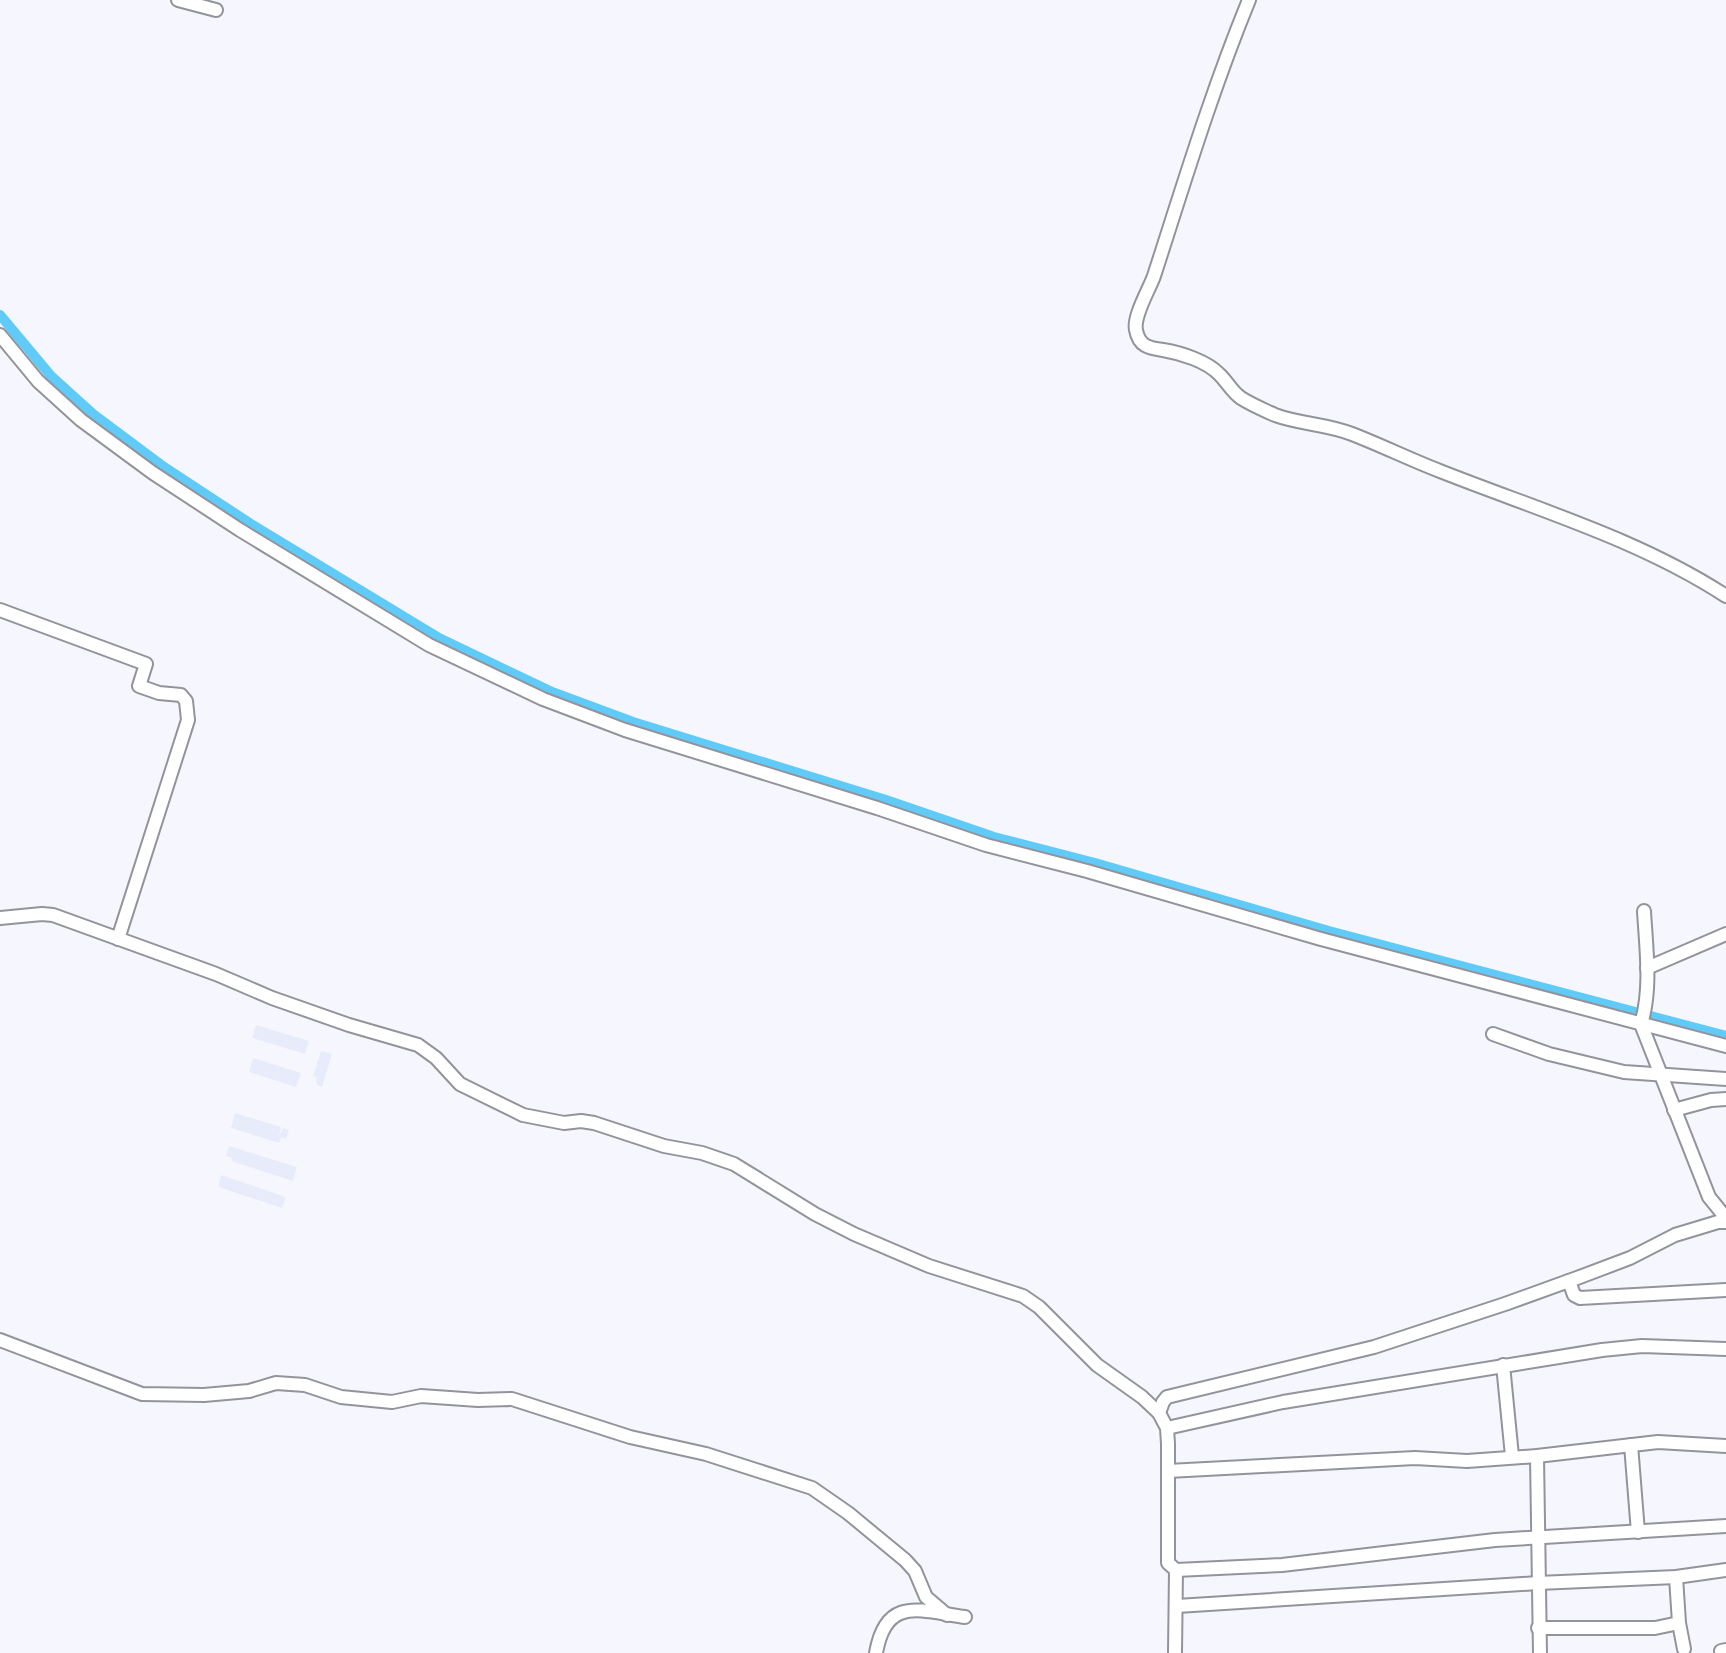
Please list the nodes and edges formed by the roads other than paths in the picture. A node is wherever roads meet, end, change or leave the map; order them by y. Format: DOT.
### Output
graph roads {
  1 [pos="178,0"];
  2 [pos="1249,0"];
  3 [pos="216,10"];
  4 [pos="0,335"];
  5 [pos="1726,596"];
  6 [pos="0,610"];
  7 [pos="1644,911"];
  8 [pos="0,918"];
  9 [pos="1726,934"];
  10 [pos="118,939"];
  11 [pos="1647,968"];
  12 [pos="1641,1024"];
  13 [pos="1493,1034"];
  14 [pos="1726,1046"];
  15 [pos="1660,1073"];
  16 [pos="1726,1079"];
  17 [pos="1726,1099"];
  18 [pos="1674,1110"];
  19 [pos="1726,1220"];
  20 [pos="1569,1281"];
  21 [pos="1726,1290"];
  22 [pos="0,1340"];
  23 [pos="1726,1349"];
  24 [pos="1503,1365"];
  25 [pos="1159,1413"];
  26 [pos="1167,1428"];
  27 [pos="1631,1445"];
  28 [pos="1726,1446"];
  29 [pos="1512,1456"];
  30 [pos="1537,1456"];
  31 [pos="1168,1471"];
  32 [pos="1726,1526"];
  33 [pos="1637,1532"];
  34 [pos="1540,1539"];
  35 [pos="1177,1570"];
  36 [pos="1726,1570"];
  37 [pos="1676,1577"];
  38 [pos="1538,1583"];
  39 [pos="1177,1606"];
  40 [pos="947,1615"];
  41 [pos="965,1617"];
  42 [pos="1679,1623"];
  43 [pos="1538,1628"];
  44 [pos="1684,1649"];
  45 [pos="876,1653"];
  46 [pos="1175,1653"];
  47 [pos="1540,1653"];
  1 -- 3 [label="street"];
  2 -- 5 [label="street"];
  4 -- 12 [label="street"];
  6 -- 10 [label="street"];
  7 -- 11 [label="street"];
  8 -- 10 [label="street"];
  9 -- 11 [label="street"];
  10 -- 25 [label="street"];
  11 -- 12 [label="street"];
  12 -- 14 [label="street"];
  12 -- 15 [label="street"];
  13 -- 15 [label="street"];
  15 -- 16 [label="street"];
  15 -- 18 [label="street"];
  17 -- 18 [label="street"];
  18 -- 19 [label="street"];
  19 -- 20 [label="street"];
  20 -- 21 [label="street"];
  20 -- 25 [label="street"];
  22 -- 40 [label="street"];
  23 -- 24 [label="street"];
  24 -- 26 [label="street"];
  24 -- 29 [label="street"];
  25 -- 26 [label="street"];
  26 -- 31 [label="street"];
  27 -- 28 [label="street"];
  27 -- 30 [label="street"];
  27 -- 33 [label="street"];
  29 -- 30 [label="street"];
  29 -- 31 [label="street"];
  30 -- 34 [label="street"];
  31 -- 35 [label="street"];
  32 -- 33 [label="street"];
  33 -- 34 [label="street"];
  34 -- 35 [label="street"];
  34 -- 38 [label="street"];
  35 -- 39 [label="street"];
  36 -- 37 [label="street"];
  37 -- 38 [label="street"];
  37 -- 42 [label="street"];
  38 -- 39 [label="street"];
  38 -- 43 [label="street"];
  39 -- 46 [label="street"];
  40 -- 41 [label="street"];
  40 -- 45 [label="street"];
  42 -- 43 [label="street"];
  42 -- 44 [label="street"];
  43 -- 47 [label="street"];
}
